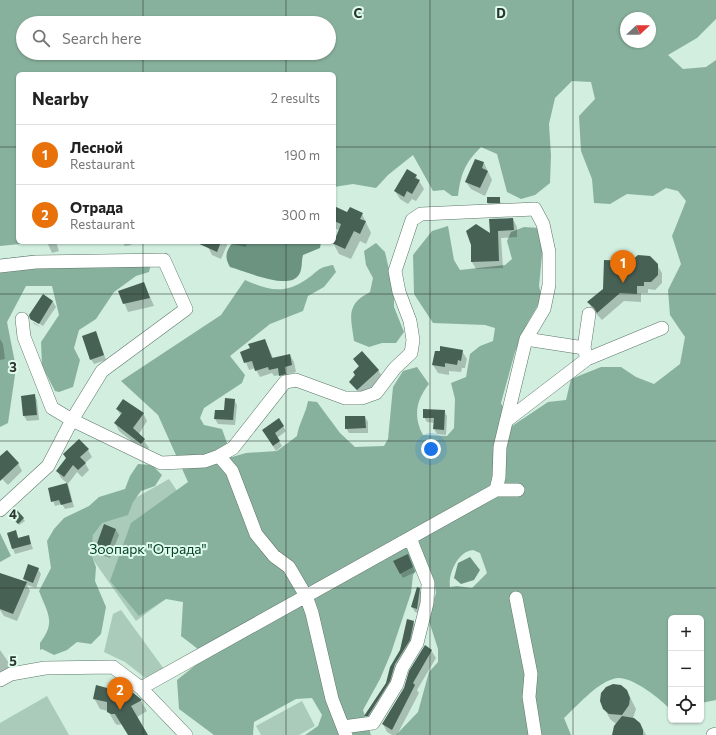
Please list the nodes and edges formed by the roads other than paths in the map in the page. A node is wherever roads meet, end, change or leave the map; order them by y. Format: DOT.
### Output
graph roads {
  1 [pos="0,266"];
  2 [pos="589,314"];
  3 [pos="22,320"];
  4 [pos="662,328"];
  5 [pos="526,339"];
  6 [pos="585,354"];
  7 [pos="72,420"];
  8 [pos="506,421"];
  9 [pos="219,456"];
  10 [pos="496,490"];
  11 [pos="518,490"];
  12 [pos="0,510"];
  13 [pos="410,538"];
  14 [pos="306,596"];
  15 [pos="516,598"];
  16 [pos="0,680"];
  17 [pos="141,688"];
  18 [pos="344,731"];
  19 [pos="716,734"];
  20 [pos="186,735"];
  21 [pos="535,735"];
  22 [pos="713,735"];
  1 -- 7 [label="lane"];
  2 -- 6 [label="lane"];
  3 -- 7 [label="lane"];
  4 -- 6 [label="lane"];
  5 -- 6 [label="lane"];
  5 -- 8 [label="lane"];
  5 -- 9 [label="lane"];
  6 -- 8 [label="lane"];
  7 -- 9 [label="lane"];
  7 -- 12 [label="lane"];
  8 -- 10 [label="lane"];
  9 -- 14 [label="lane"];
  10 -- 11 [label="lane"];
  10 -- 13 [label="lane"];
  13 -- 14 [label="lane"];
  13 -- 18 [label="lane"];
  14 -- 17 [label="lane"];
  14 -- 18 [label="lane"];
  15 -- 21 [label="lane"];
  16 -- 17 [label="lane"];
  17 -- 20 [label="lane"];
  19 -- 22 [label="lane"];
}
